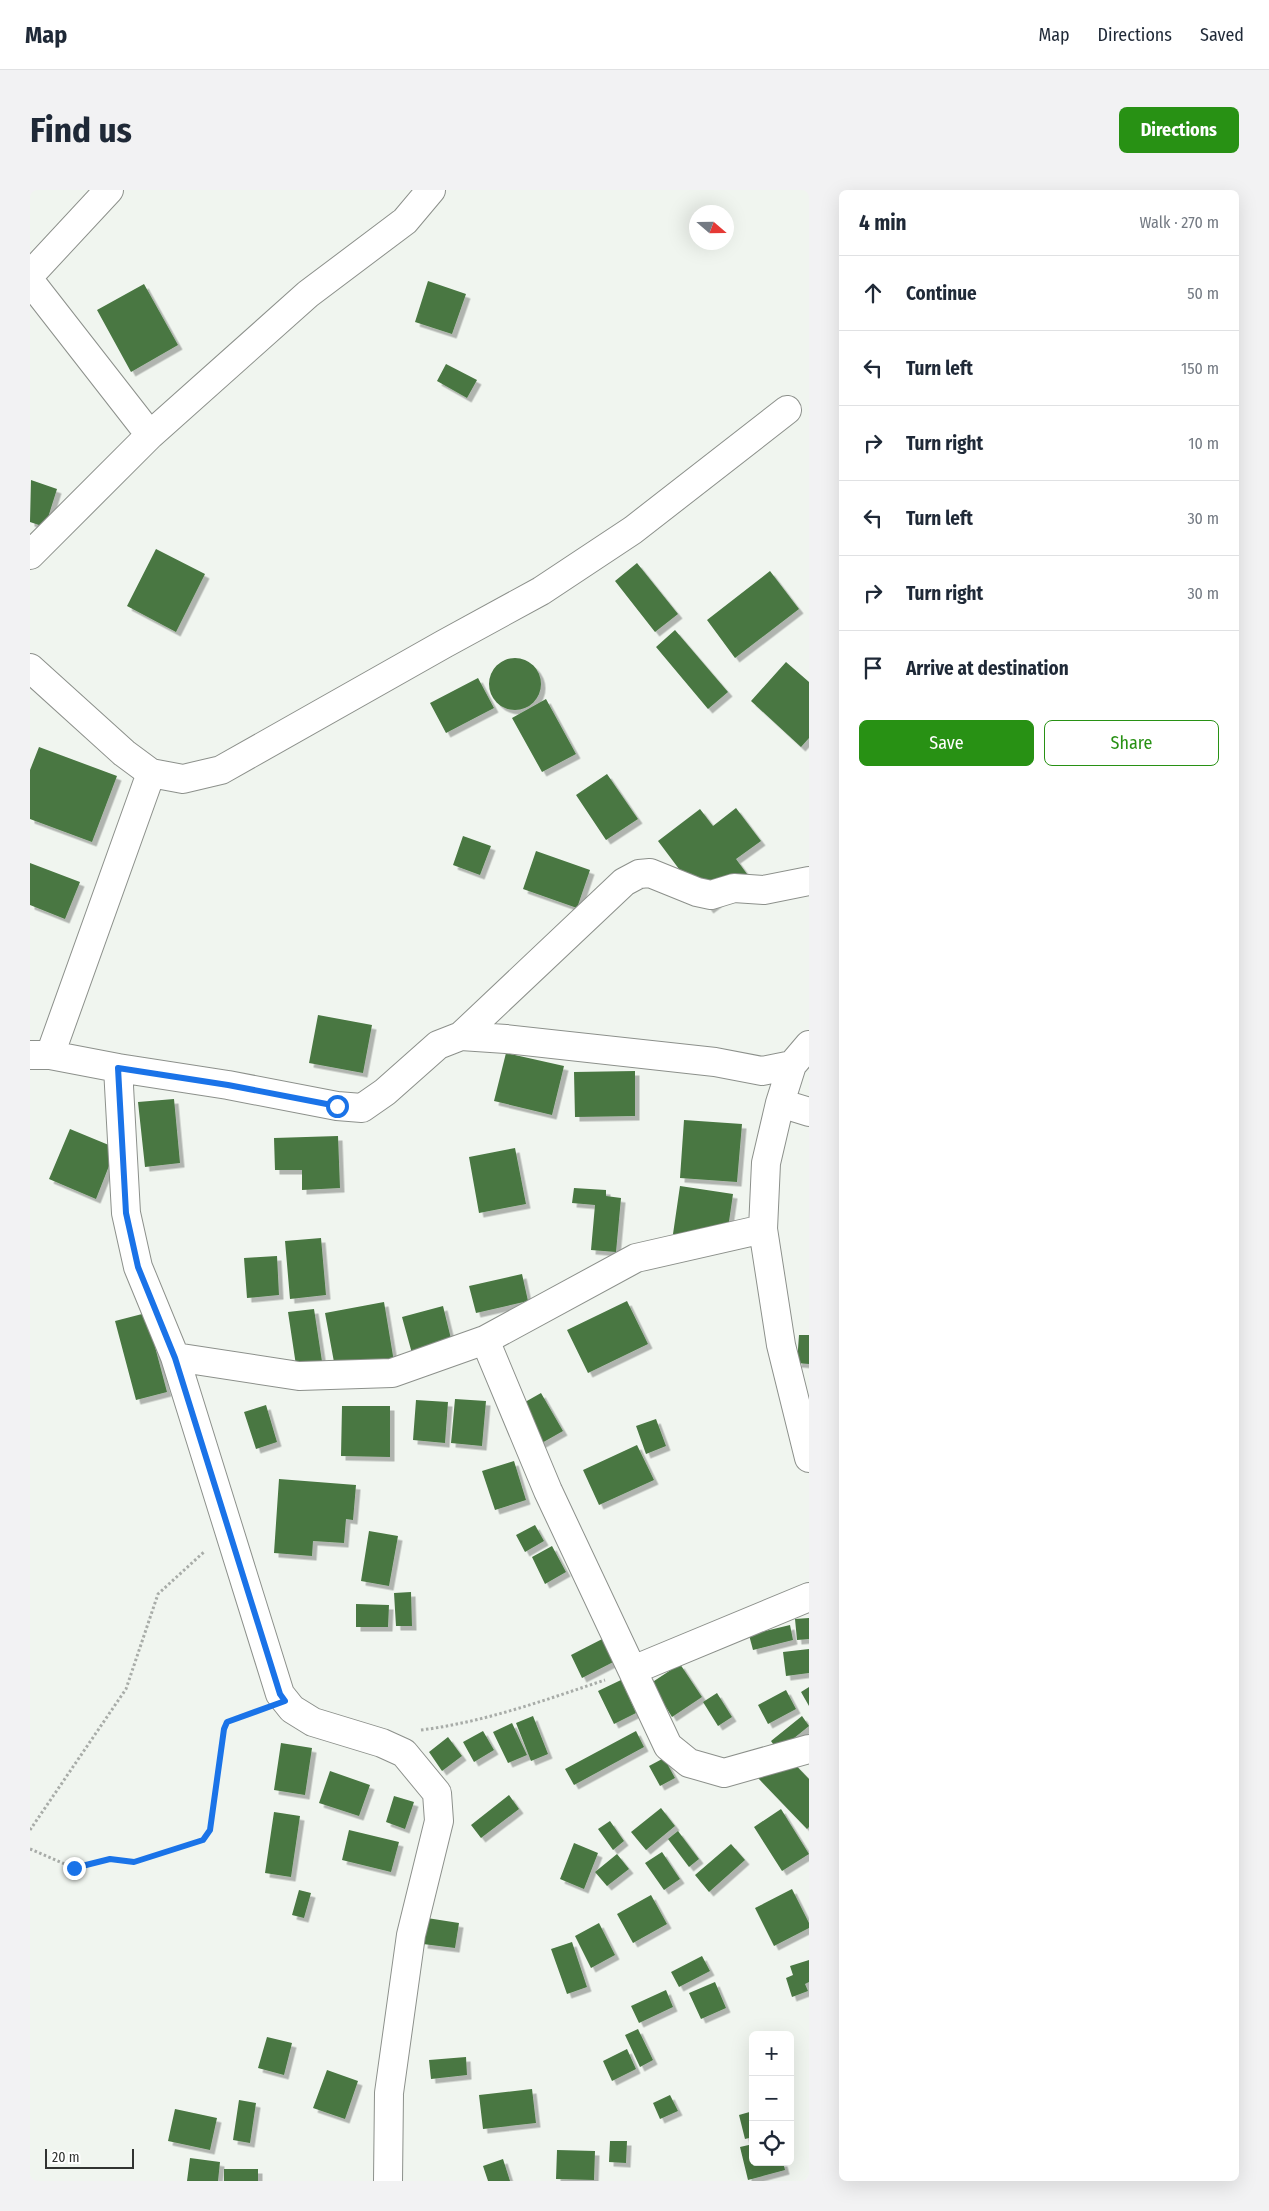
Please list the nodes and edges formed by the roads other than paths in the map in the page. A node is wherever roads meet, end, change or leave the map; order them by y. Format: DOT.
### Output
graph roads {
  1 [pos="109,190"];
  2 [pos="431,190"];
  3 [pos="30,275"];
  4 [pos="30,282"];
  5 [pos="787,410"];
  6 [pos="150,435"];
  7 [pos="30,556"];
  8 [pos="30,668"];
  9 [pos="151,773"];
  10 [pos="809,881"];
  11 [pos="461,1036"];
  12 [pos="40,1055"];
  13 [pos="801,1055"];
  14 [pos="118,1068"];
  15 [pos="780,1103"];
  16 [pos="809,1112"];
  17 [pos="763,1229"];
  18 [pos="485,1340"];
  19 [pos="175,1358"];
  20 [pos="809,1458"];
  21 [pos="809,1597"];
  22 [pos="633,1670"];
  23 [pos="809,1749"];
  24 [pos="388,2181"];
  1 -- 3 [label="street"];
  2 -- 6 [label="street"];
  4 -- 6 [label="street"];
  5 -- 9 [label="street"];
  6 -- 7 [label="street"];
  8 -- 9 [label="street"];
  9 -- 12 [label="street"];
  10 -- 11 [label="street"];
  11 -- 13 [label="street"];
  11 -- 14 [label="street"];
  12 -- 14 [label="street"];
  13 -- 15 [label="street"];
  14 -- 19 [label="street"];
  15 -- 16 [label="street"];
  15 -- 17 [label="street"];
  17 -- 18 [label="street"];
  17 -- 20 [label="street"];
  18 -- 19 [label="street"];
  18 -- 22 [label="street"];
  19 -- 24 [label="street"];
  21 -- 22 [label="street"];
  22 -- 23 [label="street"];
}
